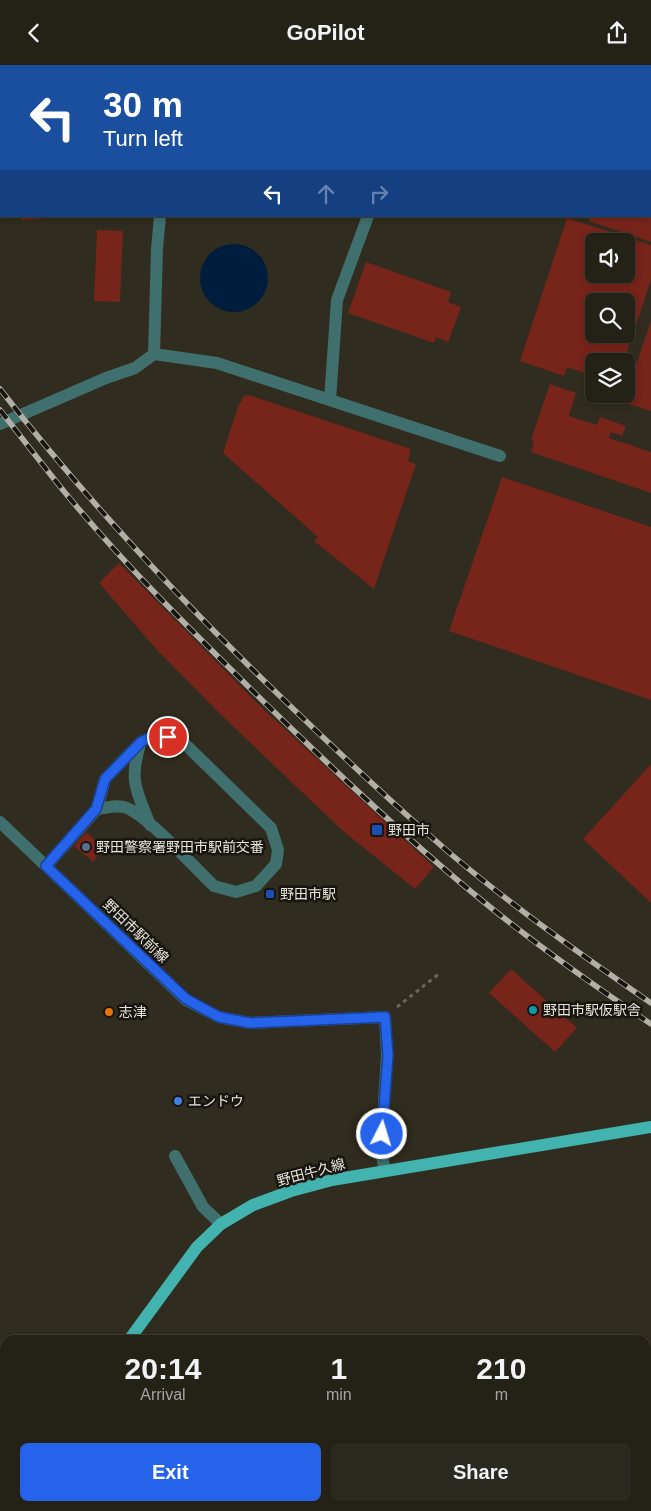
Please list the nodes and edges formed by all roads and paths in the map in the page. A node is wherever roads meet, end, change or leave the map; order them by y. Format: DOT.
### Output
graph roads {
  1 [pos="160,217"];
  2 [pos="368,217"];
  3 [pos="154,354"];
  4 [pos="330,400"];
  5 [pos="0,424"];
  6 [pos="500,457"];
  7 [pos="141,742"];
  8 [pos="96,809"];
  9 [pos="0,822"];
  10 [pos="150,825"];
  11 [pos="46,866"];
  12 [pos="440,973"];
  13 [pos="385,1017"];
  14 [pos="651,1127"];
  15 [pos="174,1156"];
  16 [pos="384,1171"];
  17 [pos="221,1224"];
  18 [pos="132,1335"];
  1 -- 3 [label="street"];
  2 -- 4 [label="street"];
  3 -- 4 [label="street"];
  3 -- 5 [label="street"];
  4 -- 6 [label="street"];
  7 -- 8 [label="street"];
  7 -- 10 [label="street"];
  7 -- 10 [label="street"];
  8 -- 10 [label="street"];
  8 -- 11 [label="street"];
  9 -- 11 [label="street, 野田市駅前線"];
  11 -- 13 [label="street, 野田市駅前線"];
  12 -- 13 [label="path"];
  13 -- 16 [label="street"];
  14 -- 16 [label="main road, 野田牛久線"];
  15 -- 17 [label="street"];
  16 -- 17 [label="main road, 野田牛久線"];
  17 -- 18 [label="main road, 野田牛久線"];
}
